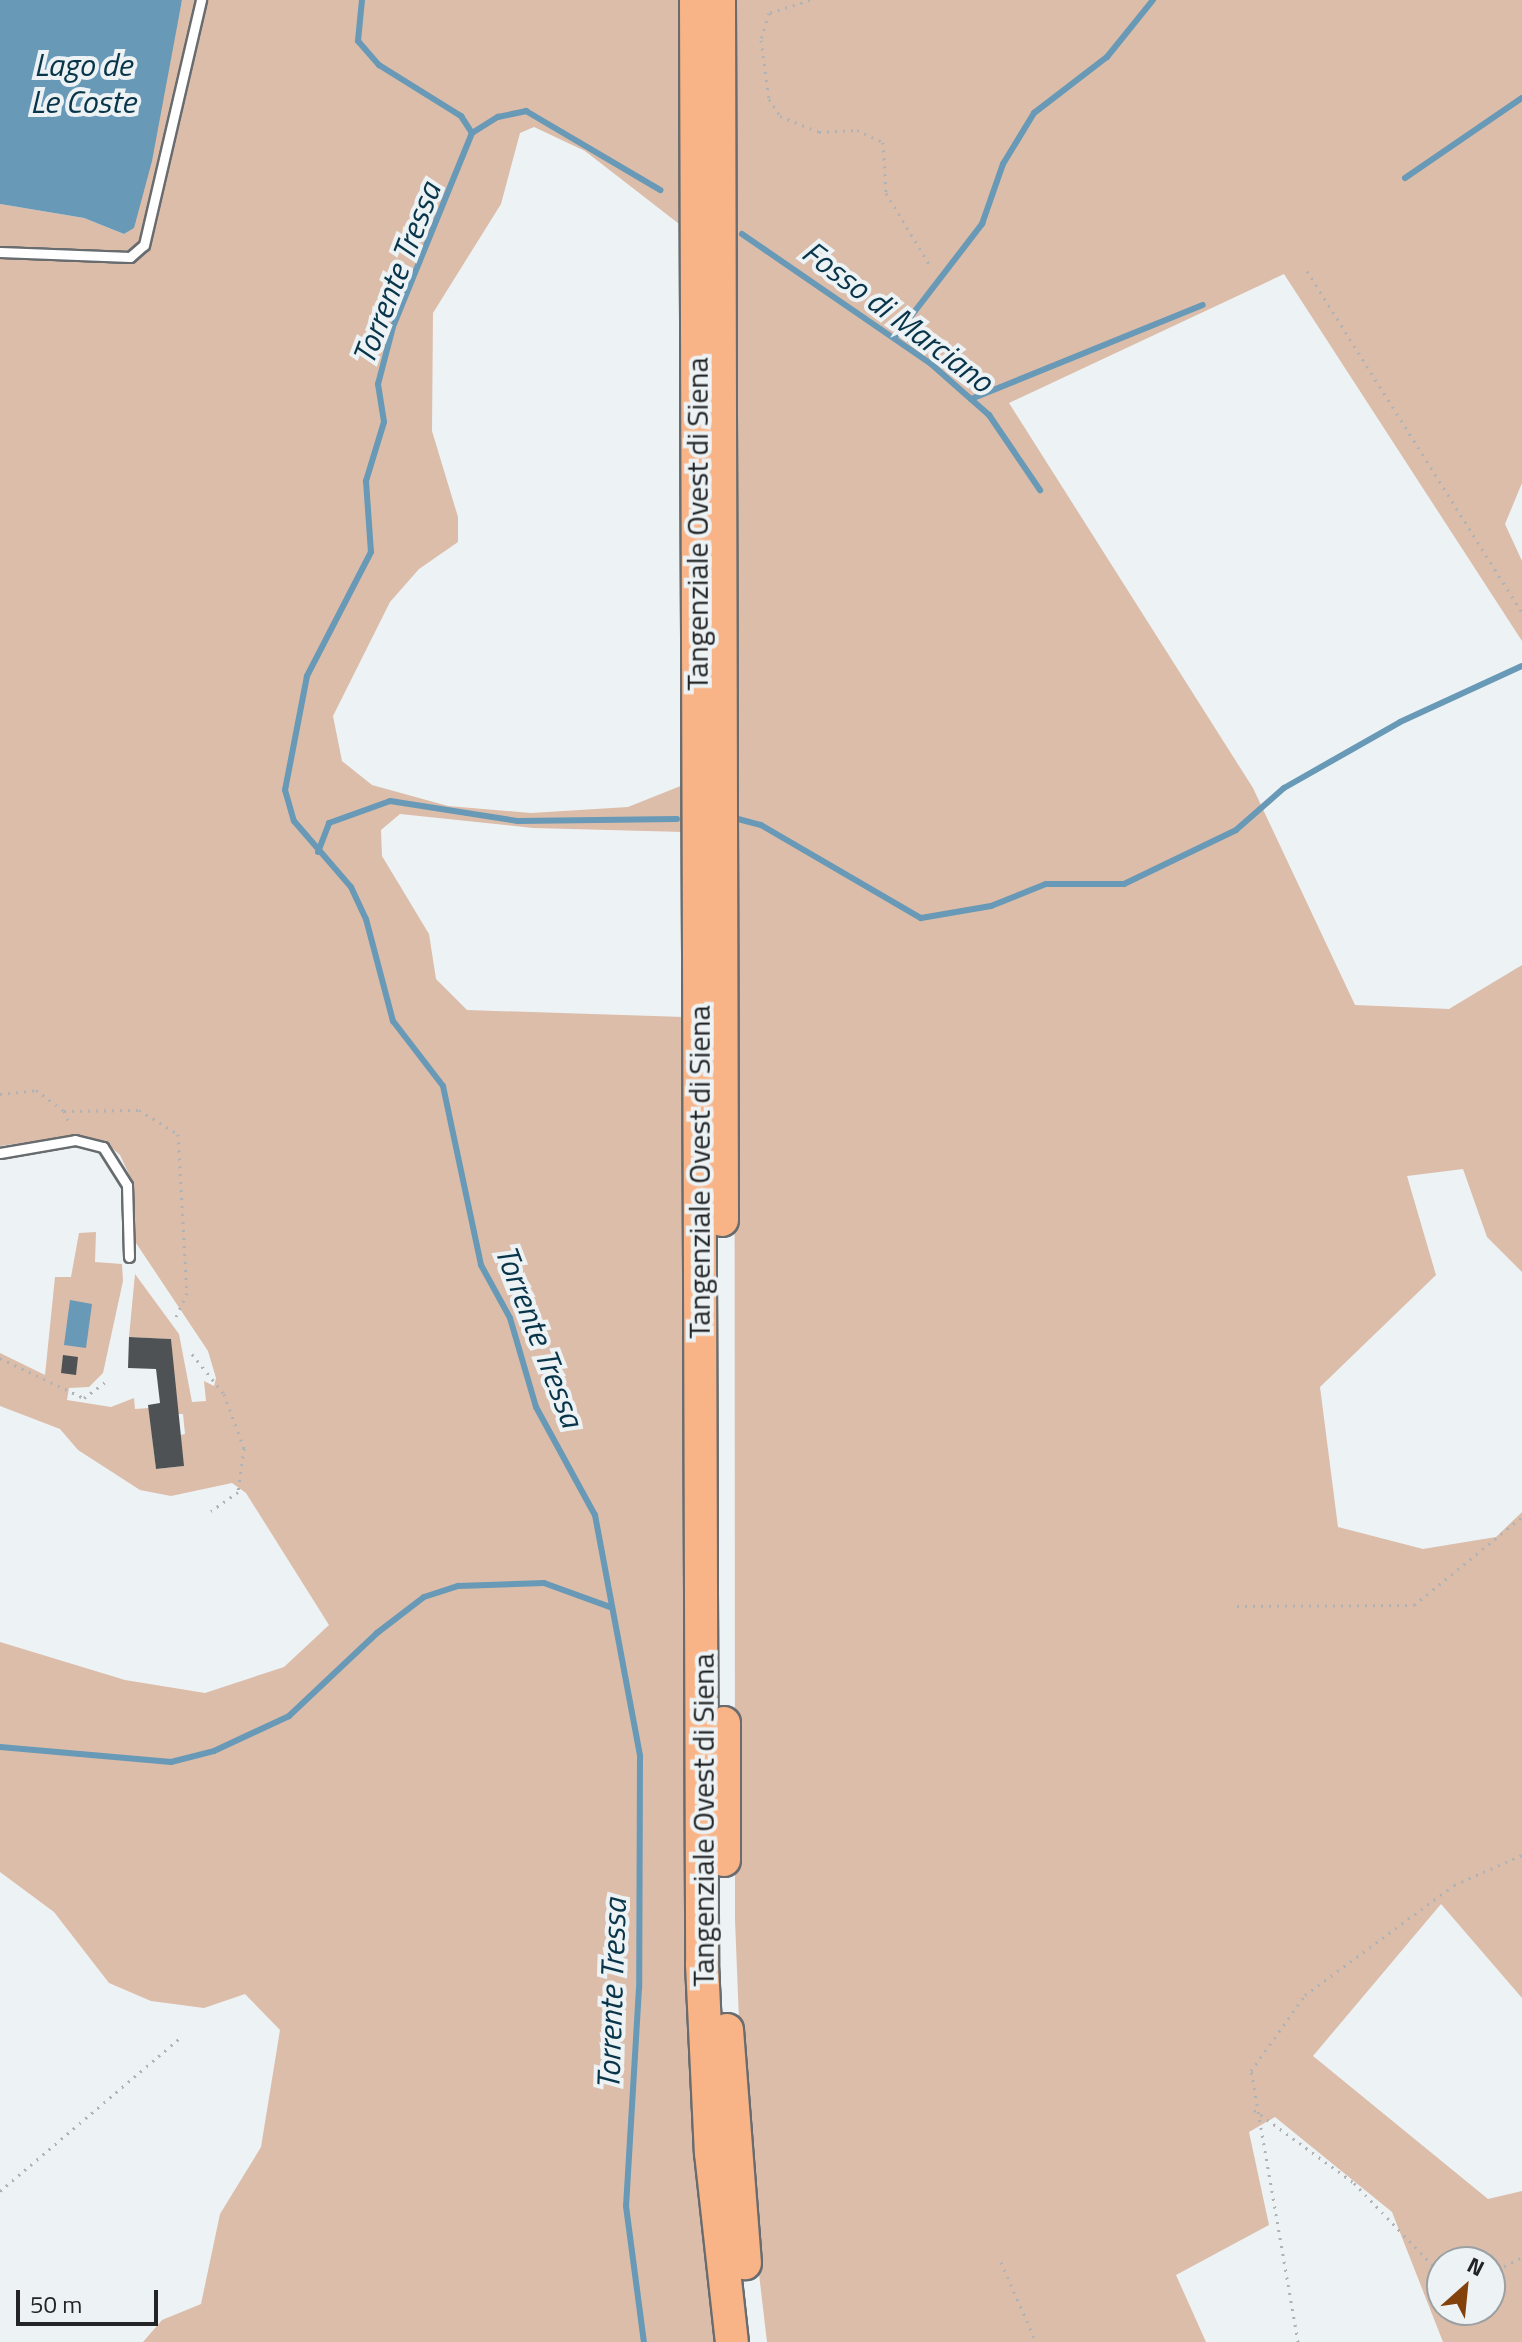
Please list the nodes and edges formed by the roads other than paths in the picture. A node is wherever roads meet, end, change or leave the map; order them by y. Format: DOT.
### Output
graph roads {
  1 [pos="201,0"];
  2 [pos="696,0"];
  3 [pos="719,0"];
  4 [pos="0,252"];
  5 [pos="0,1153"];
  6 [pos="129,1257"];
  7 [pos="732,2342"];
  8 [pos="754,2342"];
  1 -- 4 [label="lane"];
  2 -- 7 [label="highway, Tangenziale Ovest di Siena"];
  3 -- 8 [label="highway, Tangenziale Ovest di Siena"];
  5 -- 6 [label="lane"];
}
